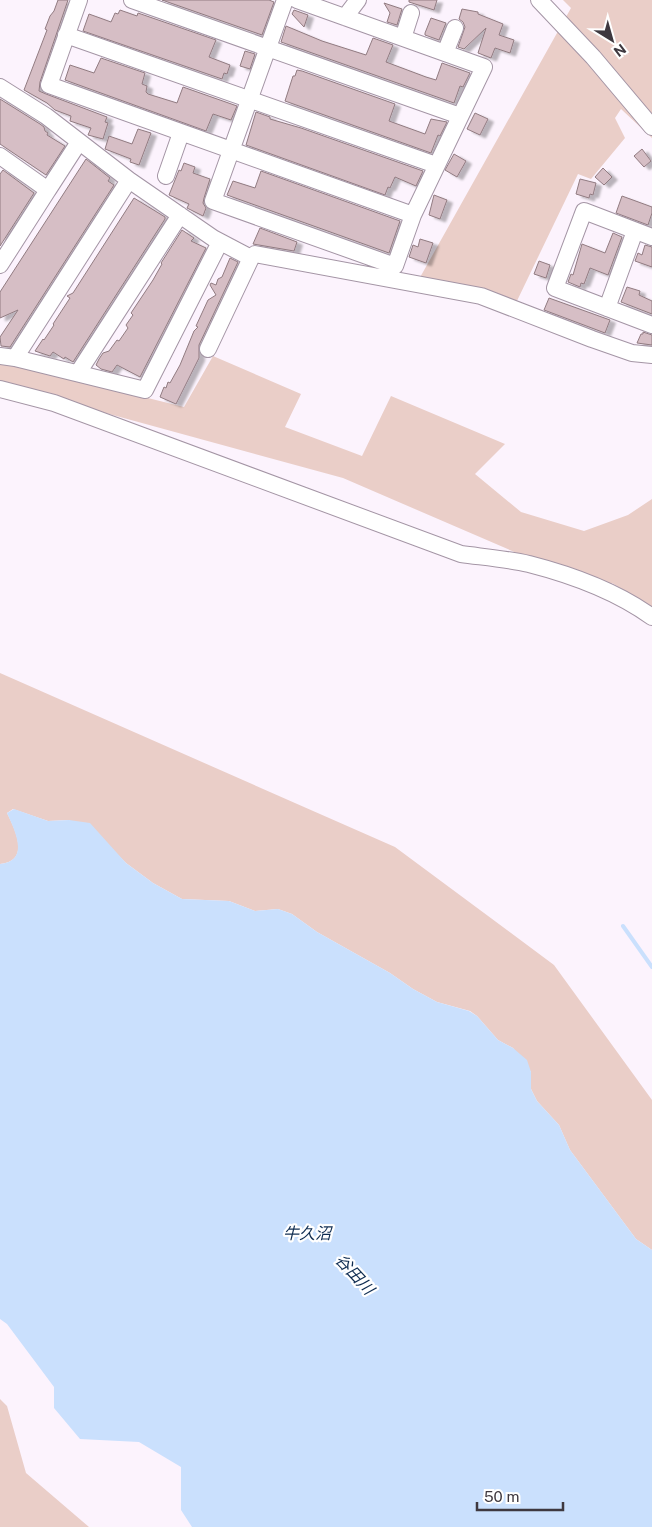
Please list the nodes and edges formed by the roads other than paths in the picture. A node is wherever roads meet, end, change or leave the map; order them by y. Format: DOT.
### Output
graph roads {
  1 [pos="78,0"];
  2 [pos="132,0"];
  3 [pos="285,0"];
  4 [pos="297,0"];
  5 [pos="358,0"];
  6 [pos="539,0"];
  7 [pos="411,13"];
  8 [pos="345,17"];
  9 [pos="455,28"];
  10 [pos="66,35"];
  11 [pos="403,38"];
  12 [pos="268,48"];
  13 [pos="445,53"];
  14 [pos="0,87"];
  15 [pos="250,99"];
  16 [pos="460,116"];
  17 [pos="652,127"];
  18 [pos="181,133"];
  19 [pos="79,142"];
  20 [pos="232,150"];
  21 [pos="0,156"];
  22 [pos="436,166"];
  23 [pos="166,176"];
  24 [pos="130,180"];
  25 [pos="48,190"];
  26 [pos="180,215"];
  27 [pos="413,215"];
  28 [pos="635,231"];
  29 [pos="652,237"];
  30 [pos="220,242"];
  31 [pos="251,258"];
  32 [pos="0,265"];
  33 [pos="607,308"];
  34 [pos="652,325"];
  35 [pos="208,349"];
  36 [pos="652,355"];
  37 [pos="7,357"];
  38 [pos="78,373"];
  39 [pos="0,389"];
  40 [pos="652,617"];
  1 -- 10 [label="street"];
  2 -- 12 [label="street"];
  3 -- 12 [label="street"];
  4 -- 8 [label="street"];
  5 -- 8 [label="street"];
  6 -- 17 [label="street"];
  7 -- 11 [label="street"];
  8 -- 11 [label="street"];
  9 -- 13 [label="street"];
  10 -- 15 [label="street"];
  10 -- 18 [label="street"];
  11 -- 13 [label="street"];
  12 -- 15 [label="street"];
  12 -- 16 [label="street"];
  13 -- 16 [label="street"];
  14 -- 19 [label="street"];
  15 -- 20 [label="street"];
  15 -- 22 [label="street"];
  16 -- 22 [label="street"];
  18 -- 20 [label="street"];
  18 -- 23 [label="street"];
  19 -- 24 [label="street"];
  19 -- 25 [label="street"];
  20 -- 27 [label="street"];
  20 -- 27 [label="street"];
  21 -- 25 [label="street"];
  22 -- 27 [label="street"];
  24 -- 26 [label="street"];
  24 -- 37 [label="street"];
  25 -- 32 [label="street"];
  26 -- 30 [label="street"];
  26 -- 38 [label="street"];
  28 -- 29 [label="street"];
  28 -- 33 [label="street"];
  28 -- 33 [label="street"];
  30 -- 31 [label="street"];
  30 -- 38 [label="street"];
  31 -- 35 [label="street"];
  31 -- 36 [label="street"];
  33 -- 34 [label="street"];
  37 -- 38 [label="street"];
  39 -- 40 [label="street"];
}
